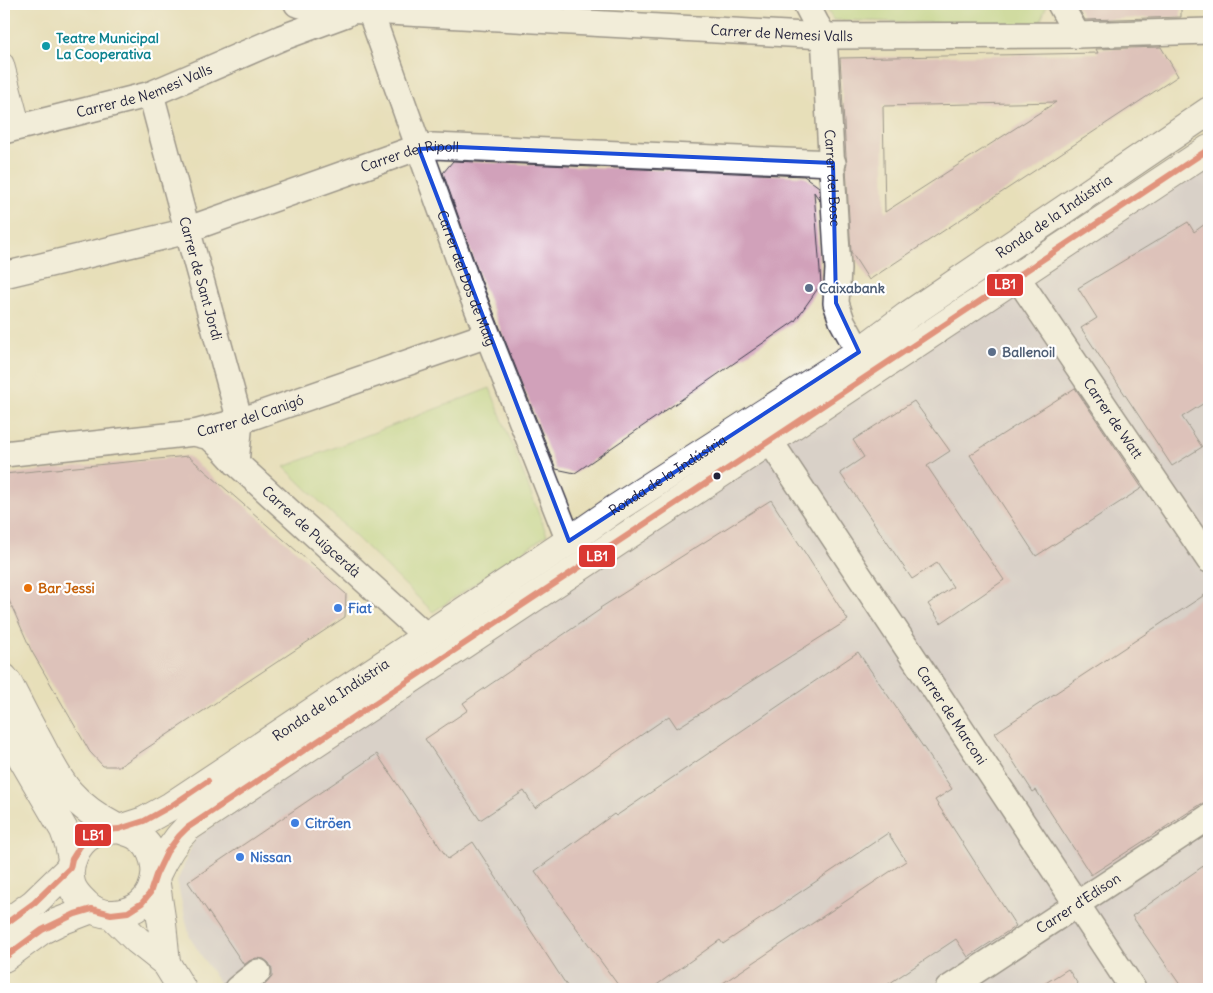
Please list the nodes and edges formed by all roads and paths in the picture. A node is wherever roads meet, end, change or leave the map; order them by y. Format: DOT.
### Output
graph roads {
  1 [pos="287,4"];
  2 [pos="297,4"];
  3 [pos="806,4"];
  4 [pos="1060,4"];
  5 [pos="363,11"];
  6 [pos="1209,31"];
  7 [pos="1077,35"];
  8 [pos="824,36"];
  9 [pos="281,38"];
  10 [pos="4,63"];
  11 [pos="151,94"];
  12 [pos="1209,110"];
  13 [pos="13,128"];
  14 [pos="419,149"];
  15 [pos="1209,149"];
  16 [pos="833,164"];
  17 [pos="187,229"];
  18 [pos="4,275"];
  19 [pos="1017,277"];
  20 [pos="487,335"];
  21 [pos="859,352"];
  22 [pos="240,421"];
  23 [pos="194,433"];
  24 [pos="770,441"];
  25 [pos="4,454"];
  26 [pos="236,463"];
  27 [pos="569,541"];
  28 [pos="1209,560"];
  29 [pos="426,636"];
  30 [pos="4,678"];
  31 [pos="4,727"];
  32 [pos="1209,817"];
  33 [pos="119,829"];
  34 [pos="71,863"];
  35 [pos="155,877"];
  36 [pos="1077,904"];
  37 [pos="102,912"];
  38 [pos="4,925"];
  39 [pos="4,958"];
  40 [pos="166,963"];
  41 [pos="258,972"];
  42 [pos="182,989"];
  43 [pos="238,989"];
  44 [pos="948,989"];
  45 [pos="1133,989"];
  1 -- 9 [label="street"];
  2 -- 5 [label="street, Carrer de Nemesi Valls"];
  3 -- 8 [label="street, Carrer del Bosc"];
  4 -- 7 [label="street"];
  5 -- 8 [label="street, Carrer de Nemesi Valls"];
  5 -- 9 [label="street, Carrer de Nemesi Valls"];
  5 -- 14 [label="street, Carrer del Dos de Maig"];
  6 -- 7 [label="street, Carrer de Nemesi Valls"];
  7 -- 8 [label="street, Carrer de Nemesi Valls"];
  8 -- 16 [label="street, Carrer del Bosc"];
  9 -- 11 [label="street, Carrer de Nemesi Valls"];
  10 -- 13 [label="street"];
  11 -- 13 [label="street, Carrer de Nemesi Valls"];
  11 -- 17 [label="street, Carrer de Sant Jordi"];
  12 -- 21 [label="street, Ronda de la Indústria"];
  14 -- 16 [label="street, Carrer del Ripoll"];
  14 -- 17 [label="street, Carrer del Ripoll"];
  14 -- 20 [label="street, Carrer del Dos de Maig"];
  15 -- 19 [label="street, Ronda de la Indústria"];
  16 -- 21 [label="street, Carrer del Bosc"];
  17 -- 18 [label="street, Carrer del Ripoll"];
  17 -- 22 [label="street, Carrer de Sant Jordi"];
  19 -- 24 [label="street, Ronda de la Indústria"];
  19 -- 28 [label="street, Carrer de Watt"];
  20 -- 22 [label="street, Carrer del Canigó"];
  20 -- 27 [label="street, Carrer del Dos de Maig"];
  21 -- 27 [label="street, Ronda de la Indústria"];
  22 -- 23 [label="street, Carrer del Canigó"];
  22 -- 26 [label="street, Carrer de Sant Jordi"];
  23 -- 25 [label="street, Carrer del Canigó"];
  23 -- 26 [label="street, Carrer de Puigcerdà"];
  24 -- 35 [label="street, Ronda de la Indústria"];
  24 -- 36 [label="street, Carrer de Marconi"];
  26 -- 29 [label="street, Carrer de Puigcerdà"];
  27 -- 29 [label="street, Ronda de la Indústria"];
  29 -- 33 [label="street, Ronda de la Indústria"];
  30 -- 33 [label="street"];
  31 -- 34 [label="street"];
  32 -- 36 [label="street, Carrer d'Edison"];
  33 -- 34 [label="street"];
  33 -- 35 [label="street"];
  34 -- 37 [label="street"];
  34 -- 38 [label="street"];
  35 -- 37 [label="street"];
  35 -- 40 [label="street"];
  36 -- 44 [label="street, Carrer d'Edison"];
  36 -- 45 [label="street, Carrer de Marconi"];
  37 -- 39 [label="street"];
  37 -- 40 [label="street"];
  40 -- 42 [label="street"];
  41 -- 43 [label="street"];
}
